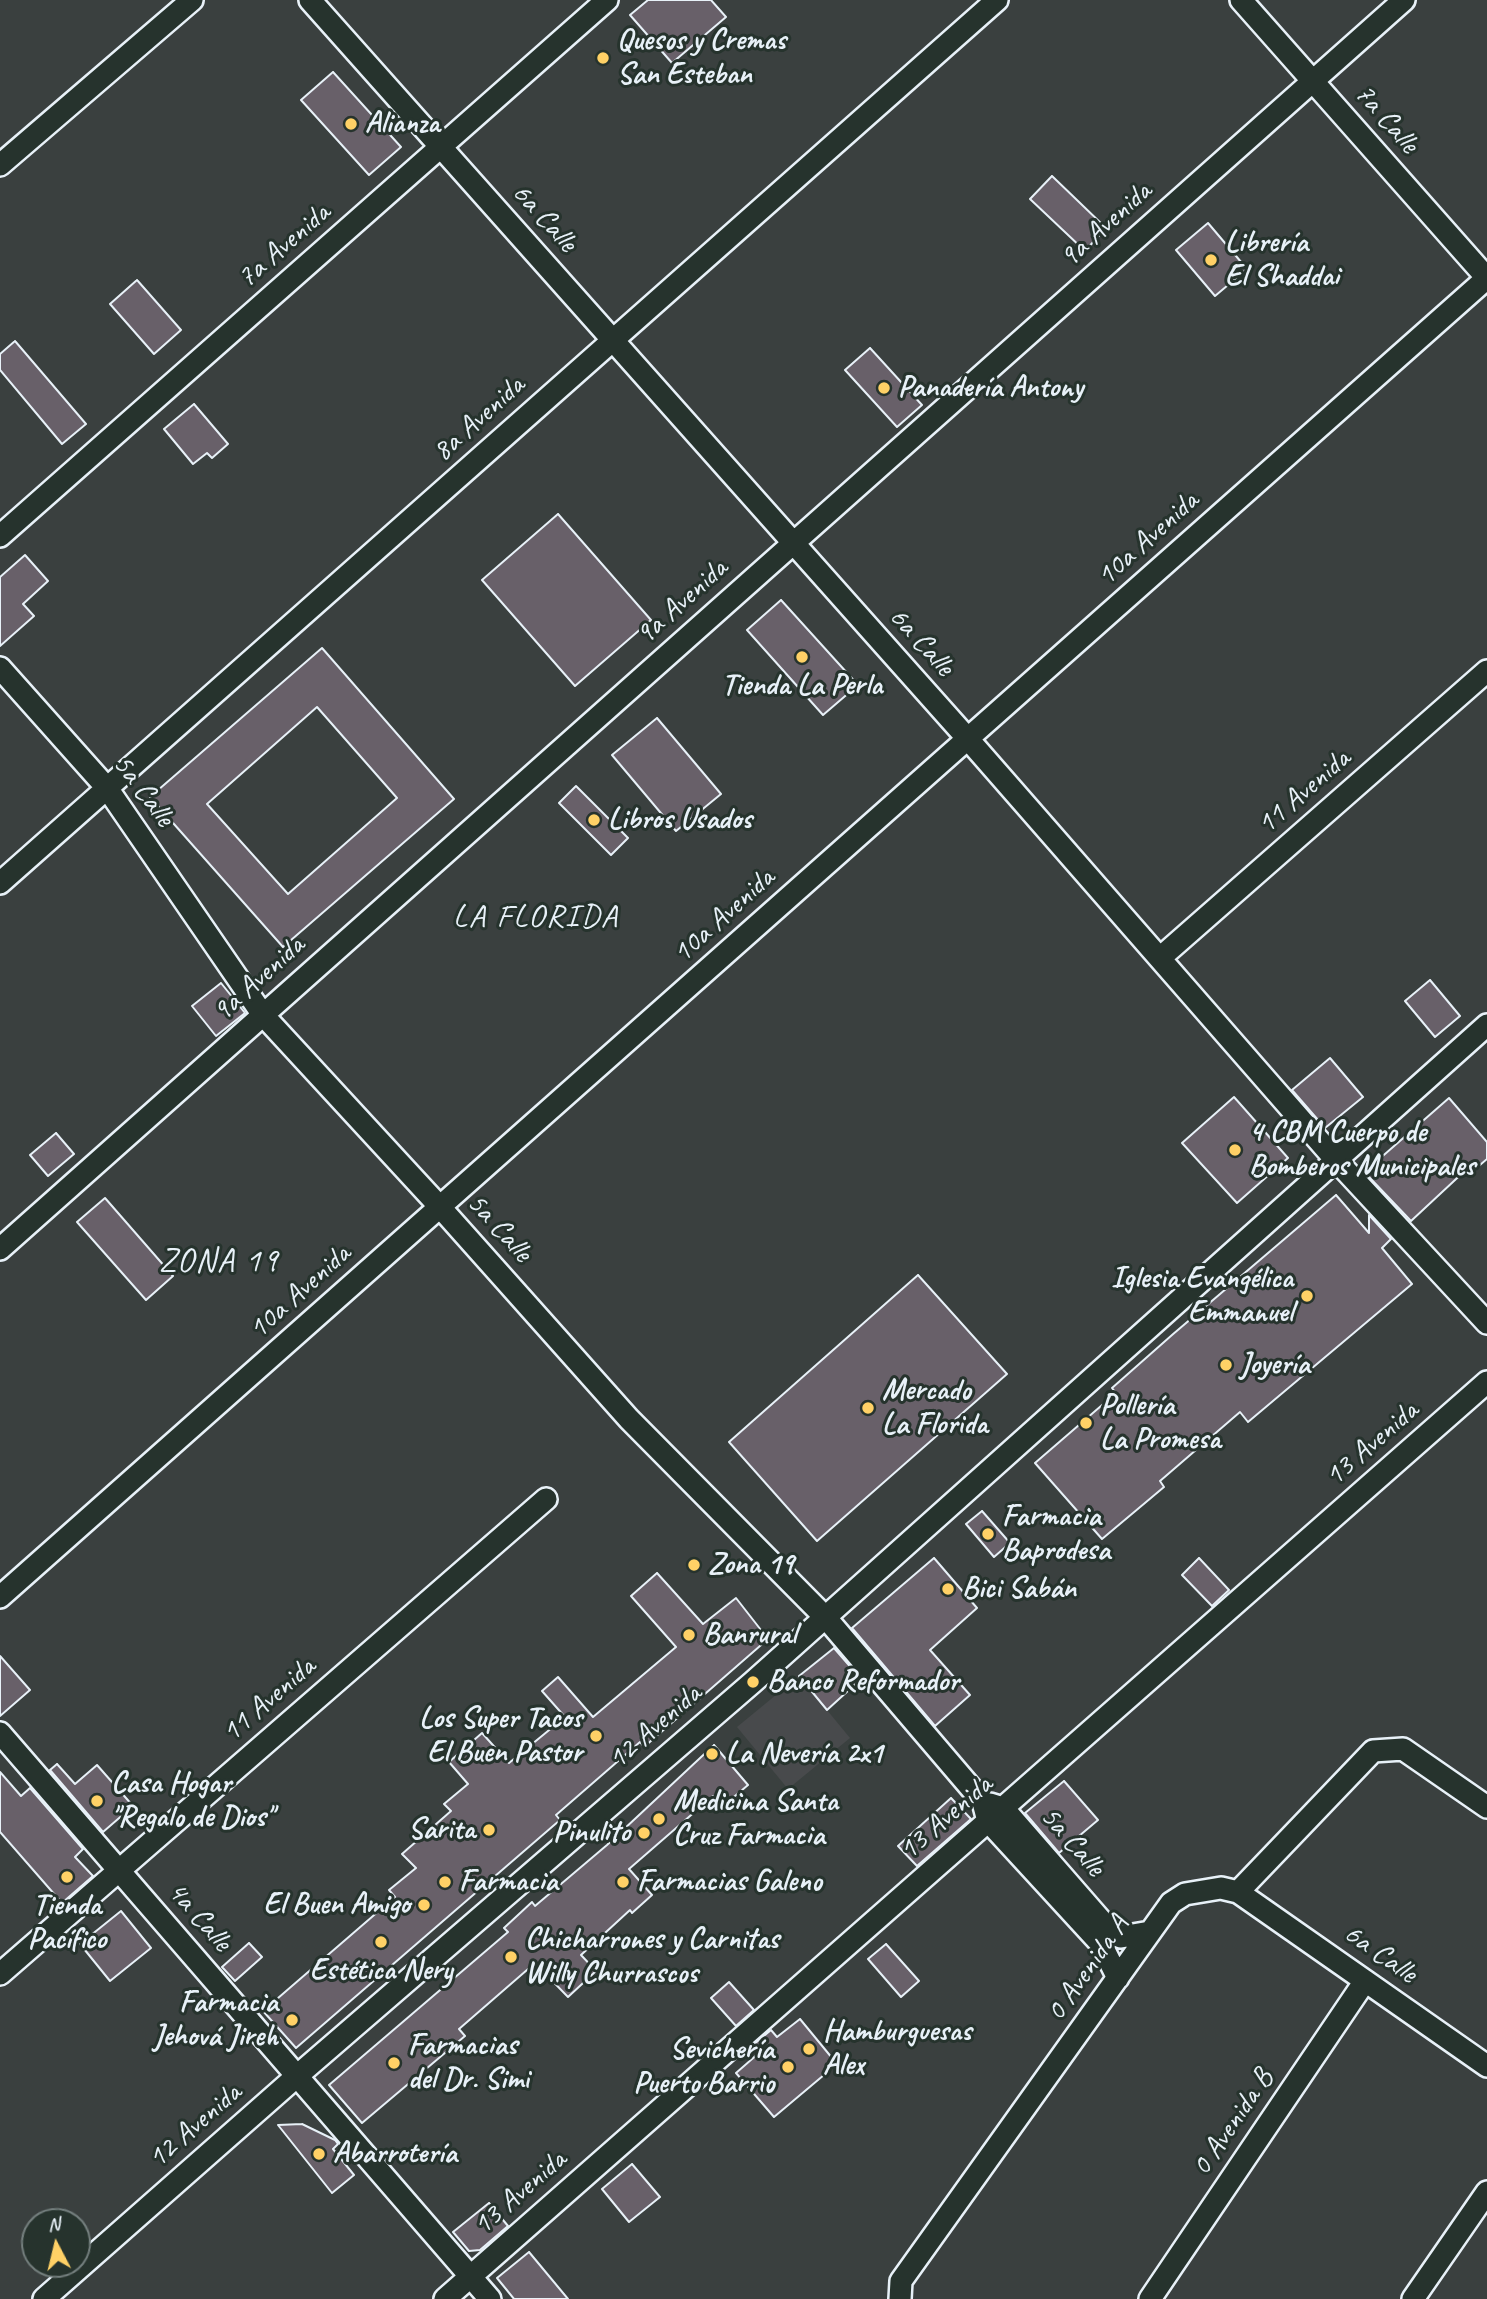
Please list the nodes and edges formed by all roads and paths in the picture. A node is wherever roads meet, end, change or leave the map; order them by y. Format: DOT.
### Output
graph roads {
  1 [pos="192,0"];
  2 [pos="310,0"];
  3 [pos="607,0"];
  4 [pos="997,0"];
  5 [pos="1241,0"];
  6 [pos="1404,0"];
  7 [pos="1313,81"];
  8 [pos="441,147"];
  9 [pos="0,165"];
  10 [pos="1487,278"];
  11 [pos="612,340"];
  12 [pos="0,536"];
  13 [pos="793,543"];
  14 [pos="0,668"];
  15 [pos="1487,671"];
  16 [pos="968,739"];
  17 [pos="107,788"];
  18 [pos="0,883"];
  19 [pos="1160,958"];
  20 [pos="263,1015"];
  21 [pos="1487,1025"];
  22 [pos="1335,1159"];
  23 [pos="440,1206"];
  24 [pos="0,1249"];
  25 [pos="1487,1323"];
  26 [pos="1487,1382"];
  27 [pos="546,1499"];
  28 [pos="0,1597"];
  29 [pos="826,1618"];
  30 [pos="0,1734"];
  31 [pos="1487,1807"];
  32 [pos="991,1810"];
  33 [pos="118,1870"];
  34 [pos="1238,1892"];
  35 [pos="1150,1932"];
  36 [pos="0,1974"];
  37 [pos="1118,1978"];
  38 [pos="1366,1981"];
  39 [pos="1487,2066"];
  40 [pos="297,2076"];
  41 [pos="1487,2192"];
  42 [pos="470,2276"];
  43 [pos="44,2299"];
  44 [pos="444,2299"];
  45 [pos="490,2299"];
  46 [pos="901,2299"];
  47 [pos="1150,2299"];
  48 [pos="1413,2299"];
  1 -- 9 [label="street"];
  2 -- 8 [label="street, 6a Calle"];
  3 -- 8 [label="street, 7a Avenida"];
  4 -- 11 [label="street, 8a Avenida"];
  5 -- 7 [label="street, 7a Calle"];
  6 -- 7 [label="street, 9a Avenida"];
  7 -- 10 [label="street, 7a Calle"];
  7 -- 13 [label="street, 9a Avenida"];
  8 -- 11 [label="street, 6a Calle"];
  8 -- 12 [label="street, 7a Avenida"];
  10 -- 16 [label="street, 10a Avenida"];
  11 -- 13 [label="street, 6a Calle"];
  11 -- 17 [label="street, 8a Avenida"];
  13 -- 16 [label="street, 6a Calle"];
  13 -- 20 [label="street, 9a Avenida"];
  14 -- 17 [label="street, 5a Calle"];
  15 -- 19 [label="street, 11 Avenida"];
  16 -- 19 [label="street, 6a Calle"];
  16 -- 23 [label="street, 10a Avenida"];
  17 -- 18 [label="street, 8a Avenida"];
  17 -- 20 [label="street, 5a Calle"];
  19 -- 22 [label="street, 6a Calle"];
  20 -- 23 [label="street, 5a Calle"];
  20 -- 24 [label="street, 9a Avenida"];
  21 -- 22 [label="street, 12 Avenida"];
  22 -- 25 [label="street, 6a Calle"];
  22 -- 29 [label="street, 12 Avenida"];
  23 -- 28 [label="street, 10a Avenida"];
  23 -- 29 [label="street, 5a Calle"];
  26 -- 32 [label="street, 13 Avenida"];
  27 -- 33 [label="street, 11 Avenida"];
  29 -- 32 [label="street, 5a Calle"];
  29 -- 40 [label="street, 12 Avenida"];
  30 -- 33 [label="street, 4a Calle"];
  31 -- 34 [label="street"];
  32 -- 35 [label="street, 5a Calle"];
  32 -- 37 [label="street, 5a Calle"];
  32 -- 42 [label="street, 13 Avenida"];
  33 -- 36 [label="street, 11 Avenida"];
  33 -- 40 [label="street, 4a Calle"];
  34 -- 35 [label="street, 0 Avenida A"];
  34 -- 38 [label="street, 6a Calle"];
  35 -- 37 [label="street, 0 Avenida A"];
  37 -- 46 [label="street, 0 Avenida A"];
  38 -- 39 [label="street, 6a Calle"];
  38 -- 47 [label="street, 0 Avenida B"];
  40 -- 42 [label="street, 4a Calle"];
  40 -- 43 [label="street, 12 Avenida"];
  41 -- 48 [label="street"];
  42 -- 44 [label="street, 13 Avenida"];
  42 -- 45 [label="street, 4a Calle"];
}
